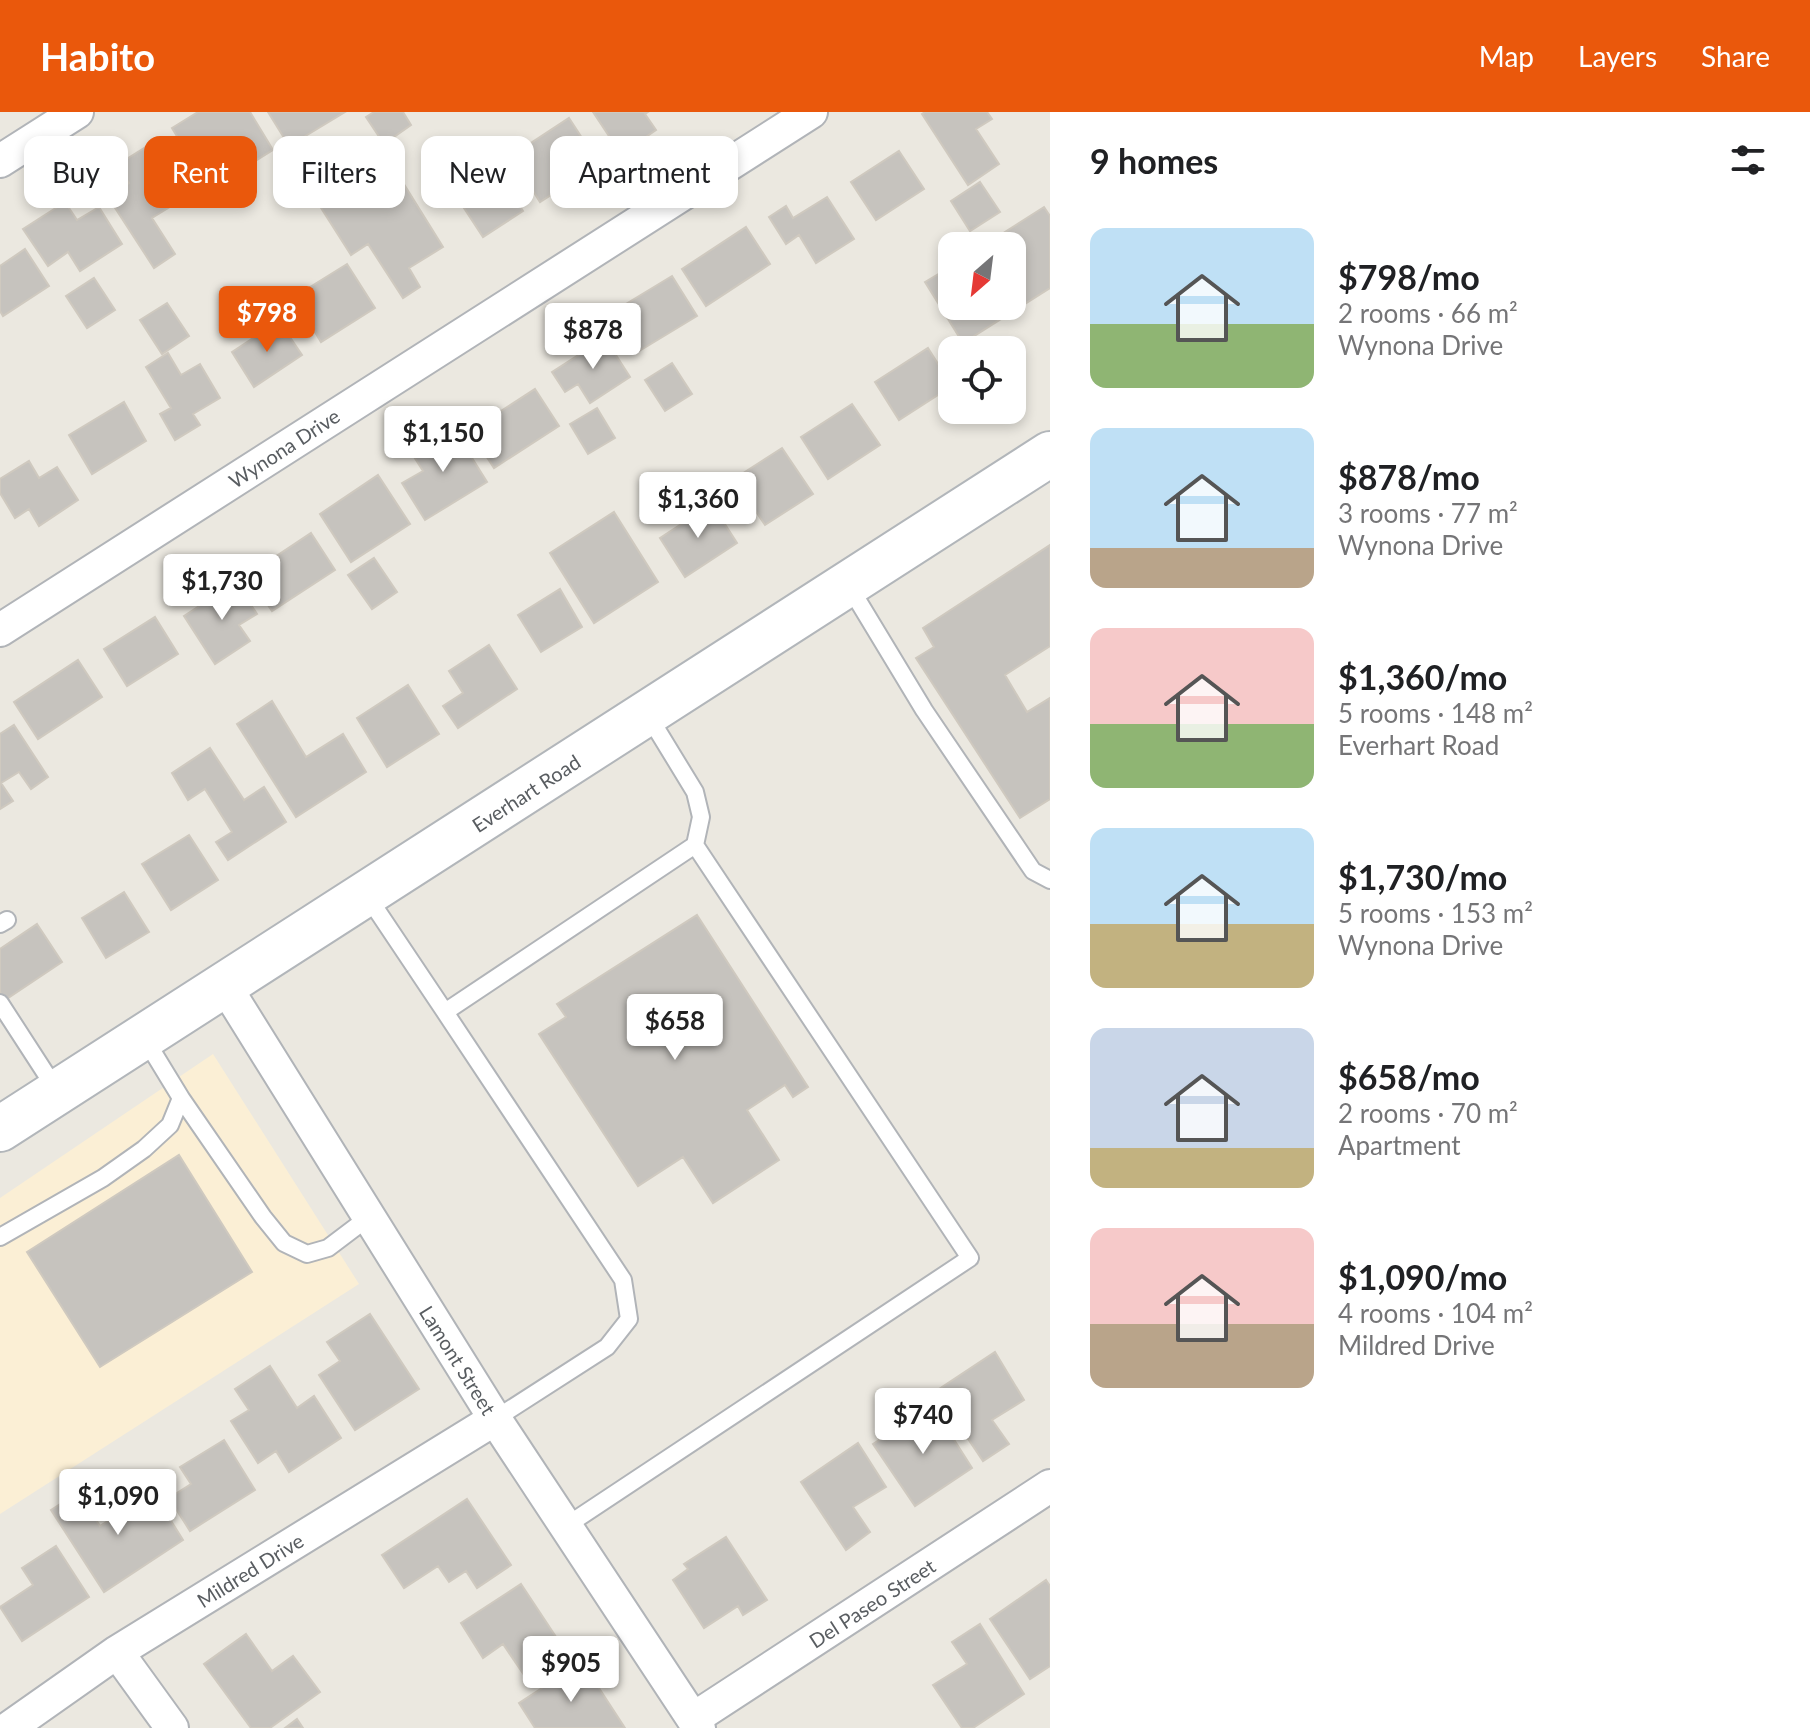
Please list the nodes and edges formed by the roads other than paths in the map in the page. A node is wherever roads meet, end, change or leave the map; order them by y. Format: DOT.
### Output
graph roads {
  1 [pos="77,112"];
  2 [pos="811,112"];
  3 [pos="0,161"];
  4 [pos="1050,454"];
  5 [pos="848,585"];
  6 [pos="0,630"];
  7 [pos="647,714"];
  8 [pos="695,845"];
  9 [pos="1050,880"];
  10 [pos="367,895"];
  11 [pos="225,986"];
  12 [pos="0,1003"];
  13 [pos="445,1012"];
  14 [pos="145,1037"];
  15 [pos="58,1092"];
  16 [pos="181,1098"];
  17 [pos="0,1129"];
  18 [pos="369,1217"];
  19 [pos="0,1237"];
  20 [pos="495,1419"];
  21 [pos="1050,1486"];
  22 [pos="566,1526"];
  23 [pos="117,1652"];
  24 [pos="696,1724"];
  25 [pos="9,1728"];
  26 [pos="172,1728"];
  1 -- 3 [label="street"];
  2 -- 6 [label="street, Wynona Drive"];
  4 -- 5 [label="main road, Everhart Road"];
  5 -- 7 [label="main road, Everhart Road"];
  5 -- 9 [label="lane"];
  7 -- 8 [label="lane"];
  7 -- 10 [label="main road, Everhart Road"];
  8 -- 13 [label="lane"];
  8 -- 22 [label="lane"];
  10 -- 11 [label="main road, Everhart Road"];
  10 -- 13 [label="lane"];
  11 -- 14 [label="main road, Everhart Road"];
  11 -- 18 [label="street, Lamont Street"];
  12 -- 15 [label="lane"];
  13 -- 20 [label="lane"];
  14 -- 15 [label="main road, Everhart Road"];
  14 -- 16 [label="lane"];
  15 -- 17 [label="main road, Everhart Road"];
  16 -- 18 [label="lane"];
  16 -- 19 [label="lane"];
  18 -- 20 [label="street, Lamont Street"];
  20 -- 22 [label="street, Lamont Street"];
  20 -- 23 [label="street, Mildred Drive"];
  21 -- 24 [label="street, Del Paseo Street"];
  22 -- 24 [label="street, Lamont Street"];
  23 -- 25 [label="street, Mildred Drive"];
  23 -- 26 [label="street"];
}
